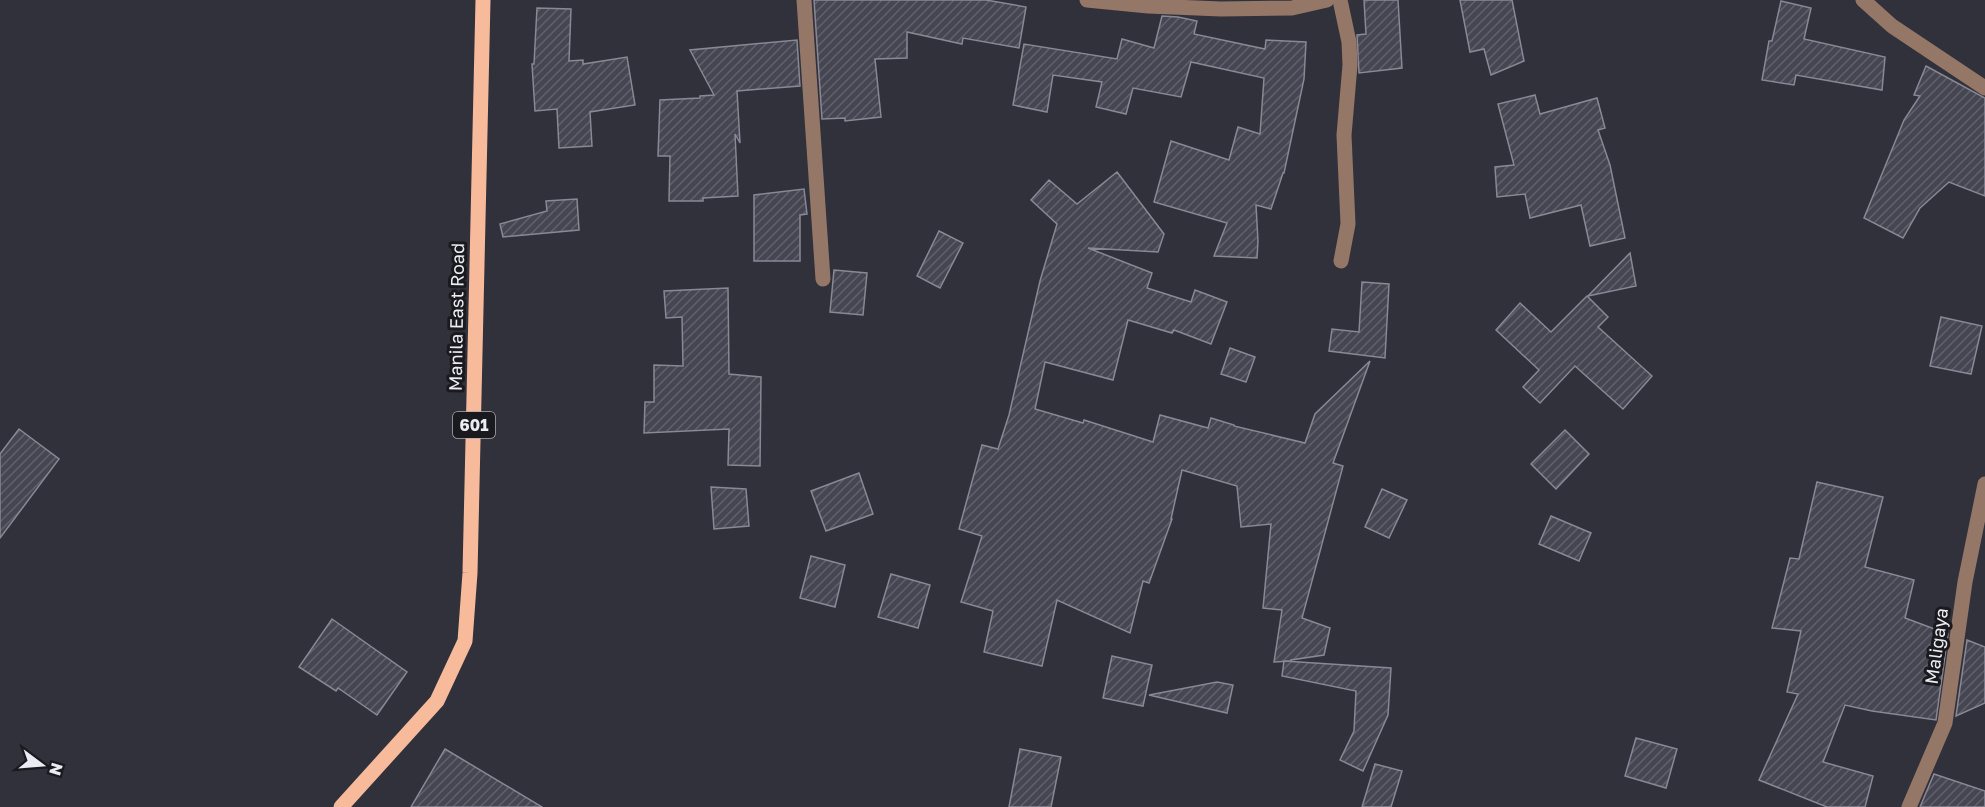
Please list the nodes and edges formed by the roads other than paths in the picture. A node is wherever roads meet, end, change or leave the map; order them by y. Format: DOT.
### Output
graph roads {
  1 [pos="483,0"];
  2 [pos="804,0"];
  3 [pos="1087,0"];
  4 [pos="1327,0"];
  5 [pos="1340,0"];
  6 [pos="1863,0"];
  7 [pos="1291,4"];
  8 [pos="1985,88"];
  9 [pos="1341,261"];
  10 [pos="823,279"];
  11 [pos="1985,484"];
  12 [pos="341,807"];
  13 [pos="1909,807"];
  1 -- 12 [label="main road, Manila East Road / 601"];
  2 -- 10 [label="street"];
  3 -- 7 [label="street"];
  4 -- 7 [label="street"];
  5 -- 9 [label="street"];
  6 -- 8 [label="street"];
  11 -- 13 [label="street, Maligaya"];
}
